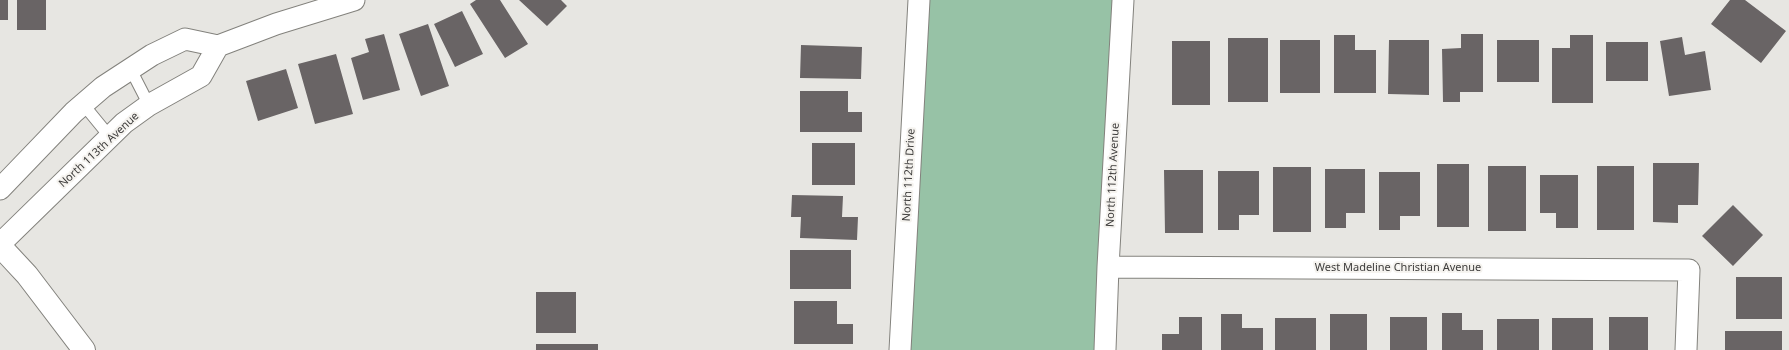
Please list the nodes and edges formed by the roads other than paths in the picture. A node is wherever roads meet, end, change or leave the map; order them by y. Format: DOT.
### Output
graph roads {
  1 [pos="354,0"];
  2 [pos="919,0"];
  3 [pos="1123,0"];
  4 [pos="218,46"];
  5 [pos="130,68"];
  6 [pos="83,104"];
  7 [pos="149,105"];
  8 [pos="110,137"];
  9 [pos="0,189"];
  10 [pos="0,245"];
  11 [pos="1108,267"];
  12 [pos="84,350"];
  13 [pos="900,350"];
  14 [pos="1105,350"];
  15 [pos="1686,350"];
  1 -- 4 [label="street"];
  2 -- 13 [label="street, North 112th Drive"];
  3 -- 11 [label="street, North 112th Avenue"];
  4 -- 5 [label="street"];
  4 -- 7 [label="street, North 113th Avenue"];
  5 -- 6 [label="street"];
  5 -- 7 [label="lane"];
  6 -- 8 [label="lane"];
  6 -- 9 [label="street"];
  7 -- 8 [label="street, North 113th Avenue"];
  8 -- 10 [label="street, North 113th Avenue"];
  10 -- 12 [label="street"];
  11 -- 14 [label="street, North 112th Avenue"];
  11 -- 15 [label="street, West Madeline Christian Avenue"];
}
